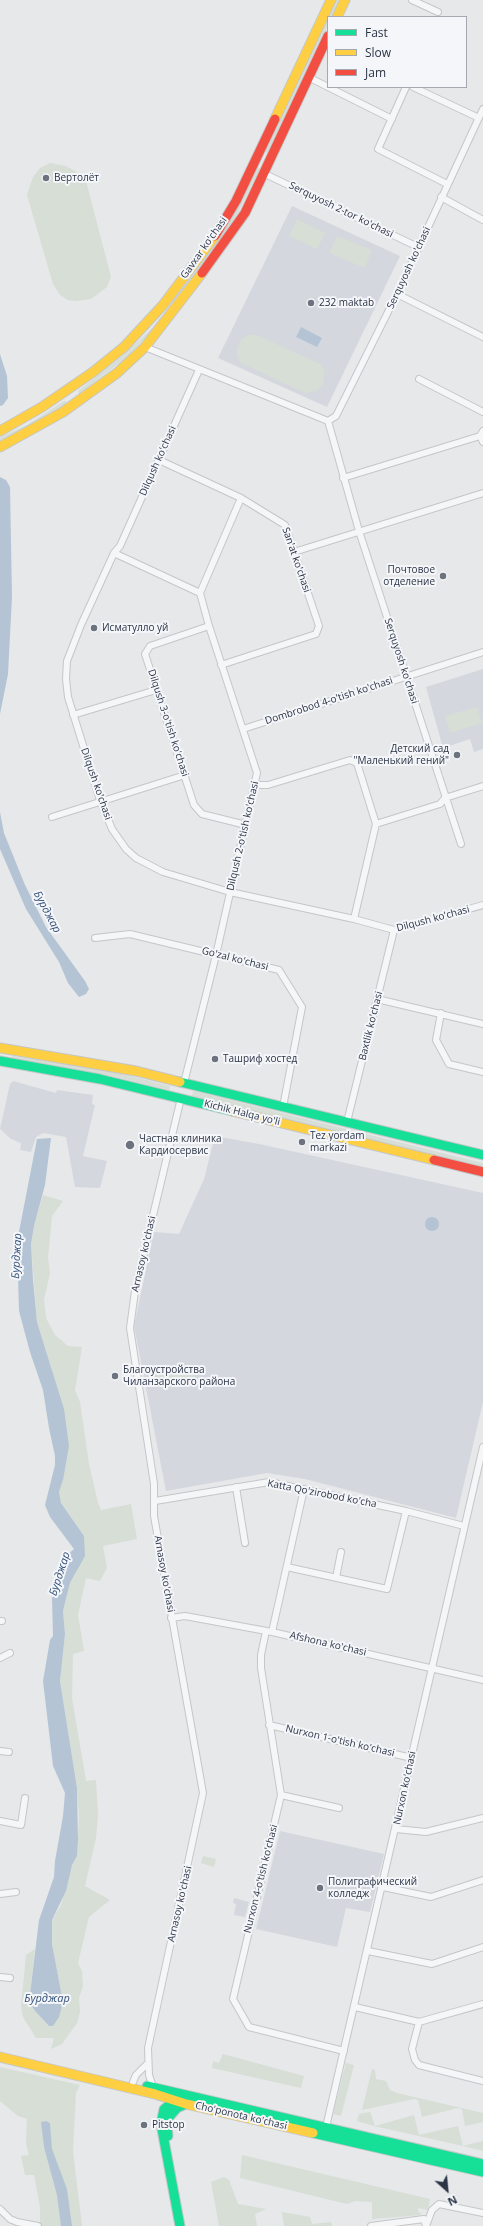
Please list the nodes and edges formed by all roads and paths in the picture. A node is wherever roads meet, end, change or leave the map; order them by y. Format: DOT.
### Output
graph roads {
  1 [pos="331,0"];
  2 [pos="345,0"];
  3 [pos="412,0"];
  4 [pos="438,12"];
  5 [pos="337,16"];
  6 [pos="327,38"];
  7 [pos="308,78"];
  8 [pos="327,87"];
  9 [pos="328,88"];
  10 [pos="406,88"];
  11 [pos="415,88"];
  12 [pos="483,109"];
  13 [pos="479,118"];
  14 [pos="392,119"];
  15 [pos="258,154"];
  16 [pos="270,160"];
  17 [pos="264,173"];
  18 [pos="447,184"];
  19 [pos="441,197"];
  20 [pos="483,220"];
  21 [pos="418,247"];
  22 [pos="397,294"];
  23 [pos="163,306"];
  24 [pos="174,312"];
  25 [pos="483,337"];
  26 [pos="145,347"];
  27 [pos="199,370"];
  28 [pos="419,379"];
  29 [pos="68,390"];
  30 [pos="76,403"];
  31 [pos="483,412"];
  32 [pos="328,420"];
  33 [pos="0,431"];
  34 [pos="482,433"];
  35 [pos="483,442"];
  36 [pos="0,447"];
  37 [pos="159,460"];
  38 [pos="343,478"];
  39 [pos="483,493"];
  40 [pos="241,498"];
  41 [pos="359,531"];
  42 [pos="294,552"];
  43 [pos="114,553"];
  44 [pos="200,593"];
  45 [pos="208,626"];
  46 [pos="483,652"];
  47 [pos="222,665"];
  48 [pos="406,676"];
  49 [pos="156,690"];
  50 [pos="73,715"];
  51 [pos="243,729"];
  52 [pos="185,775"];
  53 [pos="256,785"];
  54 [pos="483,786"];
  55 [pos="445,798"];
  56 [pos="100,800"];
  57 [pos="52,817"];
  58 [pos="376,824"];
  59 [pos="246,825"];
  60 [pos="461,844"];
  61 [pos="230,892"];
  62 [pos="483,906"];
  63 [pos="354,919"];
  64 [pos="394,930"];
  65 [pos="95,938"];
  66 [pos="216,954"];
  67 [pos="377,999"];
  68 [pos="441,1014"];
  69 [pos="483,1024"];
  70 [pos="0,1048"];
  71 [pos="0,1061"];
  72 [pos="483,1072"];
  73 [pos="184,1083"];
  74 [pos="181,1098"];
  75 [pos="283,1107"];
  76 [pos="347,1122"];
  77 [pos="483,1155"];
  78 [pos="483,1172"];
  79 [pos="483,1447"];
  80 [pos="476,1479"];
  81 [pos="483,1481"];
  82 [pos="236,1487"];
  83 [pos="304,1489"];
  84 [pos="155,1501"];
  85 [pos="406,1511"];
  86 [pos="464,1526"];
  87 [pos="245,1543"];
  88 [pos="341,1552"];
  89 [pos="287,1567"];
  90 [pos="336,1578"];
  91 [pos="171,1618"];
  92 [pos="269,1632"];
  93 [pos="10,1653"];
  94 [pos="0,1658"];
  95 [pos="432,1668"];
  96 [pos="483,1680"];
  97 [pos="269,1725"];
  98 [pos="0,1752"];
  99 [pos="9,1752"];
  100 [pos="412,1758"];
  101 [pos="281,1795"];
  102 [pos="25,1798"];
  103 [pos="339,1808"];
  104 [pos="483,1818"];
  105 [pos="0,1821"];
  106 [pos="396,1829"];
  107 [pos="483,1880"];
  108 [pos="383,1887"];
  109 [pos="16,1892"];
  110 [pos="0,1894"];
  111 [pos="483,1948"];
  112 [pos="368,1950"];
  113 [pos="0,1977"];
  114 [pos="10,1978"];
  115 [pos="483,2004"];
  116 [pos="355,2007"];
  117 [pos="419,2022"];
  118 [pos="0,2051"];
  119 [pos="344,2052"];
  120 [pos="0,2057"];
  121 [pos="33,2062"];
  122 [pos="147,2064"];
  123 [pos="56,2067"];
  124 [pos="483,2081"];
  125 [pos="132,2082"];
  126 [pos="154,2091"];
  127 [pos="174,2100"];
  128 [pos="187,2100"];
  129 [pos="162,2112"];
  130 [pos="167,2125"];
  131 [pos="326,2132"];
  132 [pos="483,2164"];
  133 [pos="483,2172"];
  134 [pos="0,2209"];
  135 [pos="483,2213"];
  136 [pos="426,2218"];
  137 [pos="38,2226"];
  138 [pos="180,2226"];
  139 [pos="185,2226"];
  140 [pos="371,2226"];
  141 [pos="426,2226"];
  1 -- 15 [label="main road, Gavxar ko'chasi"];
  2 -- 5 [label="main road"];
  3 -- 4 [label="street"];
  6 -- 7 [label="main road, Gavxar ko'chasi"];
  7 -- 8 [label="street"];
  7 -- 16 [label="main road, Gavxar ko'chasi"];
  9 -- 14 [label="street"];
  10 -- 14 [label="street"];
  11 -- 13 [label="street"];
  12 -- 13 [label="street, Serquyosh ko'chasi"];
  13 -- 18 [label="street, Serquyosh ko'chasi"];
  14 -- 18 [label="street"];
  15 -- 16 [label="main road"];
  15 -- 23 [label="main road, Gavxar ko'chasi"];
  16 -- 17 [label="main road, Gavxar ko'chasi"];
  17 -- 21 [label="street, Serquyosh 2-tor koʻchasi"];
  17 -- 24 [label="main road, Gavxar ko'chasi"];
  18 -- 19 [label="street, Serquyosh ko'chasi"];
  19 -- 20 [label="street"];
  19 -- 21 [label="street, Serquyosh ko'chasi"];
  21 -- 22 [label="street, Serquyosh ko'chasi"];
  22 -- 25 [label="street"];
  22 -- 32 [label="street, Serquyosh ko'chasi"];
  23 -- 24 [label="main road"];
  23 -- 29 [label="main road, Gavxar ko'chasi"];
  24 -- 26 [label="main road, Gavxar ko'chasi"];
  26 -- 27 [label="street"];
  26 -- 30 [label="main road, Gavxar ko'chasi"];
  27 -- 32 [label="street"];
  27 -- 37 [label="street, Dilqush ko'chasi"];
  28 -- 31 [label="street"];
  29 -- 30 [label="main road"];
  29 -- 33 [label="main road, Gavxar ko'chasi"];
  30 -- 36 [label="main road, Gavxar ko'chasi"];
  32 -- 38 [label="street, Serquyosh ko'chasi"];
  34 -- 35 [label="street"];
  34 -- 38 [label="street"];
  37 -- 40 [label="street, San'at ko'chasi"];
  37 -- 43 [label="street, Dilqush ko'chasi"];
  38 -- 41 [label="street, Serquyosh ko'chasi"];
  39 -- 41 [label="street"];
  40 -- 42 [label="street, San'at ko'chasi"];
  40 -- 44 [label="street"];
  41 -- 42 [label="street"];
  41 -- 48 [label="street, Serquyosh ko'chasi"];
  42 -- 47 [label="street, San'at ko'chasi"];
  43 -- 44 [label="street"];
  43 -- 50 [label="street, Dilqush ko'chasi"];
  44 -- 45 [label="street, Dilqush 2-o'tish ko'chasi"];
  45 -- 47 [label="street, Dilqush 2-o'tish ko'chasi"];
  45 -- 49 [label="street, Dilqush 3-o'tish ko'chasi"];
  46 -- 48 [label="street, Dombrobod 4-o'tish ko'chasi"];
  47 -- 51 [label="street, Dilqush 2-o'tish ko'chasi"];
  48 -- 51 [label="street, Dombrobod 4-o'tish ko'chasi"];
  48 -- 55 [label="street, Serquyosh ko'chasi"];
  49 -- 50 [label="street"];
  49 -- 52 [label="street, Dilqush 3-o'tish ko'chasi"];
  50 -- 56 [label="street, Dilqush ko'chasi"];
  51 -- 53 [label="street, Dilqush 2-o'tish ko'chasi"];
  52 -- 56 [label="street"];
  52 -- 59 [label="street, Dilqush 3-o'tish ko'chasi"];
  53 -- 58 [label="street"];
  53 -- 59 [label="street, Dilqush 2-o'tish ko'chasi"];
  54 -- 55 [label="street"];
  55 -- 58 [label="street"];
  55 -- 60 [label="street, Serquyosh ko'chasi"];
  56 -- 57 [label="street"];
  56 -- 61 [label="street, Dilqush ko'chasi"];
  58 -- 63 [label="street"];
  59 -- 61 [label="street, Dilqush 2-o'tish ko'chasi"];
  61 -- 63 [label="street, Dilqush ko'chasi"];
  61 -- 66 [label="street, Dilqush 2-o'tish ko'chasi"];
  62 -- 64 [label="street, Dilqush ko'chasi"];
  63 -- 64 [label="street, Dilqush ko'chasi"];
  64 -- 67 [label="street, Baxtlik ko'chasi"];
  65 -- 66 [label="street, Go'zal ko'chasi"];
  66 -- 73 [label="street, Dilqush 2-o'tish ko'chasi"];
  66 -- 75 [label="street, Go'zal ko'chasi"];
  67 -- 68 [label="street"];
  67 -- 76 [label="street, Baxtlik ko'chasi"];
  68 -- 69 [label="street"];
  68 -- 72 [label="street"];
  70 -- 73 [label="main road, Kichik Halqa yo'li"];
  71 -- 74 [label="main road, Kichik Halqa yo'li"];
  73 -- 74 [label="main road, Arnasoy ko'chasi"];
  73 -- 75 [label="main road, Kichik Halqa yo'li"];
  74 -- 78 [label="main road, Kichik Halqa yo'li"];
  74 -- 84 [label="street, Arnasoy ko'chasi"];
  75 -- 76 [label="main road, Kichik Halqa yo'li"];
  76 -- 77 [label="main road, Kichik Halqa yo'li"];
  79 -- 80 [label="street, Nurxon ko'chasi"];
  80 -- 81 [label="street"];
  80 -- 86 [label="street, Nurxon ko'chasi"];
  82 -- 83 [label="street, Katta Qo'zirobod ko'cha"];
  82 -- 84 [label="street, Katta Qo'zirobod ko'cha"];
  82 -- 87 [label="street"];
  83 -- 85 [label="street, Katta Qo'zirobod ko'cha"];
  83 -- 89 [label="street, Nurxon 4-o'tish ko'chasi"];
  84 -- 91 [label="street, Arnasoy ko'chasi"];
  85 -- 86 [label="street, Katta Qo'zirobod ko'cha"];
  85 -- 90 [label="street"];
  86 -- 95 [label="street, Nurxon ko'chasi"];
  88 -- 90 [label="street"];
  89 -- 90 [label="street"];
  89 -- 92 [label="street, Nurxon 4-o'tish ko'chasi"];
  91 -- 92 [label="street, Afshona ko'chasi"];
  91 -- 122 [label="street, Arnasoy ko'chasi"];
  92 -- 95 [label="street, Afshona ko'chasi"];
  92 -- 97 [label="street, Nurxon 4-o'tish ko'chasi"];
  93 -- 94 [label="street"];
  95 -- 96 [label="street, Afshona ko'chasi"];
  95 -- 100 [label="street, Nurxon ko'chasi"];
  97 -- 100 [label="street, Nurxon 1-o'tish ko'chasi"];
  97 -- 101 [label="street, Nurxon 4-o'tish ko'chasi"];
  98 -- 99 [label="street"];
  100 -- 106 [label="street, Nurxon ko'chasi"];
  101 -- 103 [label="street"];
  101 -- 119 [label="street, Nurxon 4-o'tish ko'chasi"];
  102 -- 105 [label="street"];
  104 -- 106 [label="street"];
  106 -- 108 [label="street, Nurxon ko'chasi"];
  107 -- 108 [label="street"];
  108 -- 112 [label="street, Nurxon ko'chasi"];
  109 -- 110 [label="street"];
  111 -- 112 [label="street"];
  112 -- 116 [label="street, Nurxon ko'chasi"];
  113 -- 114 [label="street"];
  115 -- 117 [label="street"];
  116 -- 117 [label="street"];
  116 -- 119 [label="street, Nurxon ko'chasi"];
  117 -- 124 [label="street"];
  118 -- 121 [label="main road, Cho'ponota ko'chasi"];
  119 -- 131 [label="street, Nurxon ko'chasi"];
  120 -- 121 [label="main road, Cho'ponota ko'chasi"];
  121 -- 123 [label="main road, Cho'ponota ko'chasi"];
  122 -- 125 [label="street"];
  122 -- 126 [label="street, Arnasoy ko'chasi"];
  123 -- 125 [label="main road, Cho'ponota ko'chasi"];
  123 -- 126 [label="main road, Cho'ponota ko'chasi"];
  125 -- 126 [label="main road, Cho'ponota ko'chasi"];
  126 -- 127 [label="main road, Cho'ponota ko'chasi"];
  126 -- 128 [label="main road, Cho'ponota ko'chasi"];
  126 -- 129 [label="main road, Arnasoy ko'chasi"];
  127 -- 128 [label="main road"];
  127 -- 129 [label="main road"];
  128 -- 130 [label="main road"];
  128 -- 131 [label="main road, Cho'ponota ko'chasi"];
  129 -- 130 [label="main road, Arnasoy ko'chasi"];
  129 -- 138 [label="main road, Arnasoy ko'chasi"];
  130 -- 139 [label="main road, Arnasoy ko'chasi"];
  131 -- 132 [label="main road, Cho'ponota ko'chasi"];
  131 -- 133 [label="main road, Cho'ponota ko'chasi"];
  134 -- 137 [label="street"];
  135 -- 136 [label="street"];
  136 -- 140 [label="street"];
  136 -- 141 [label="street"];
}
